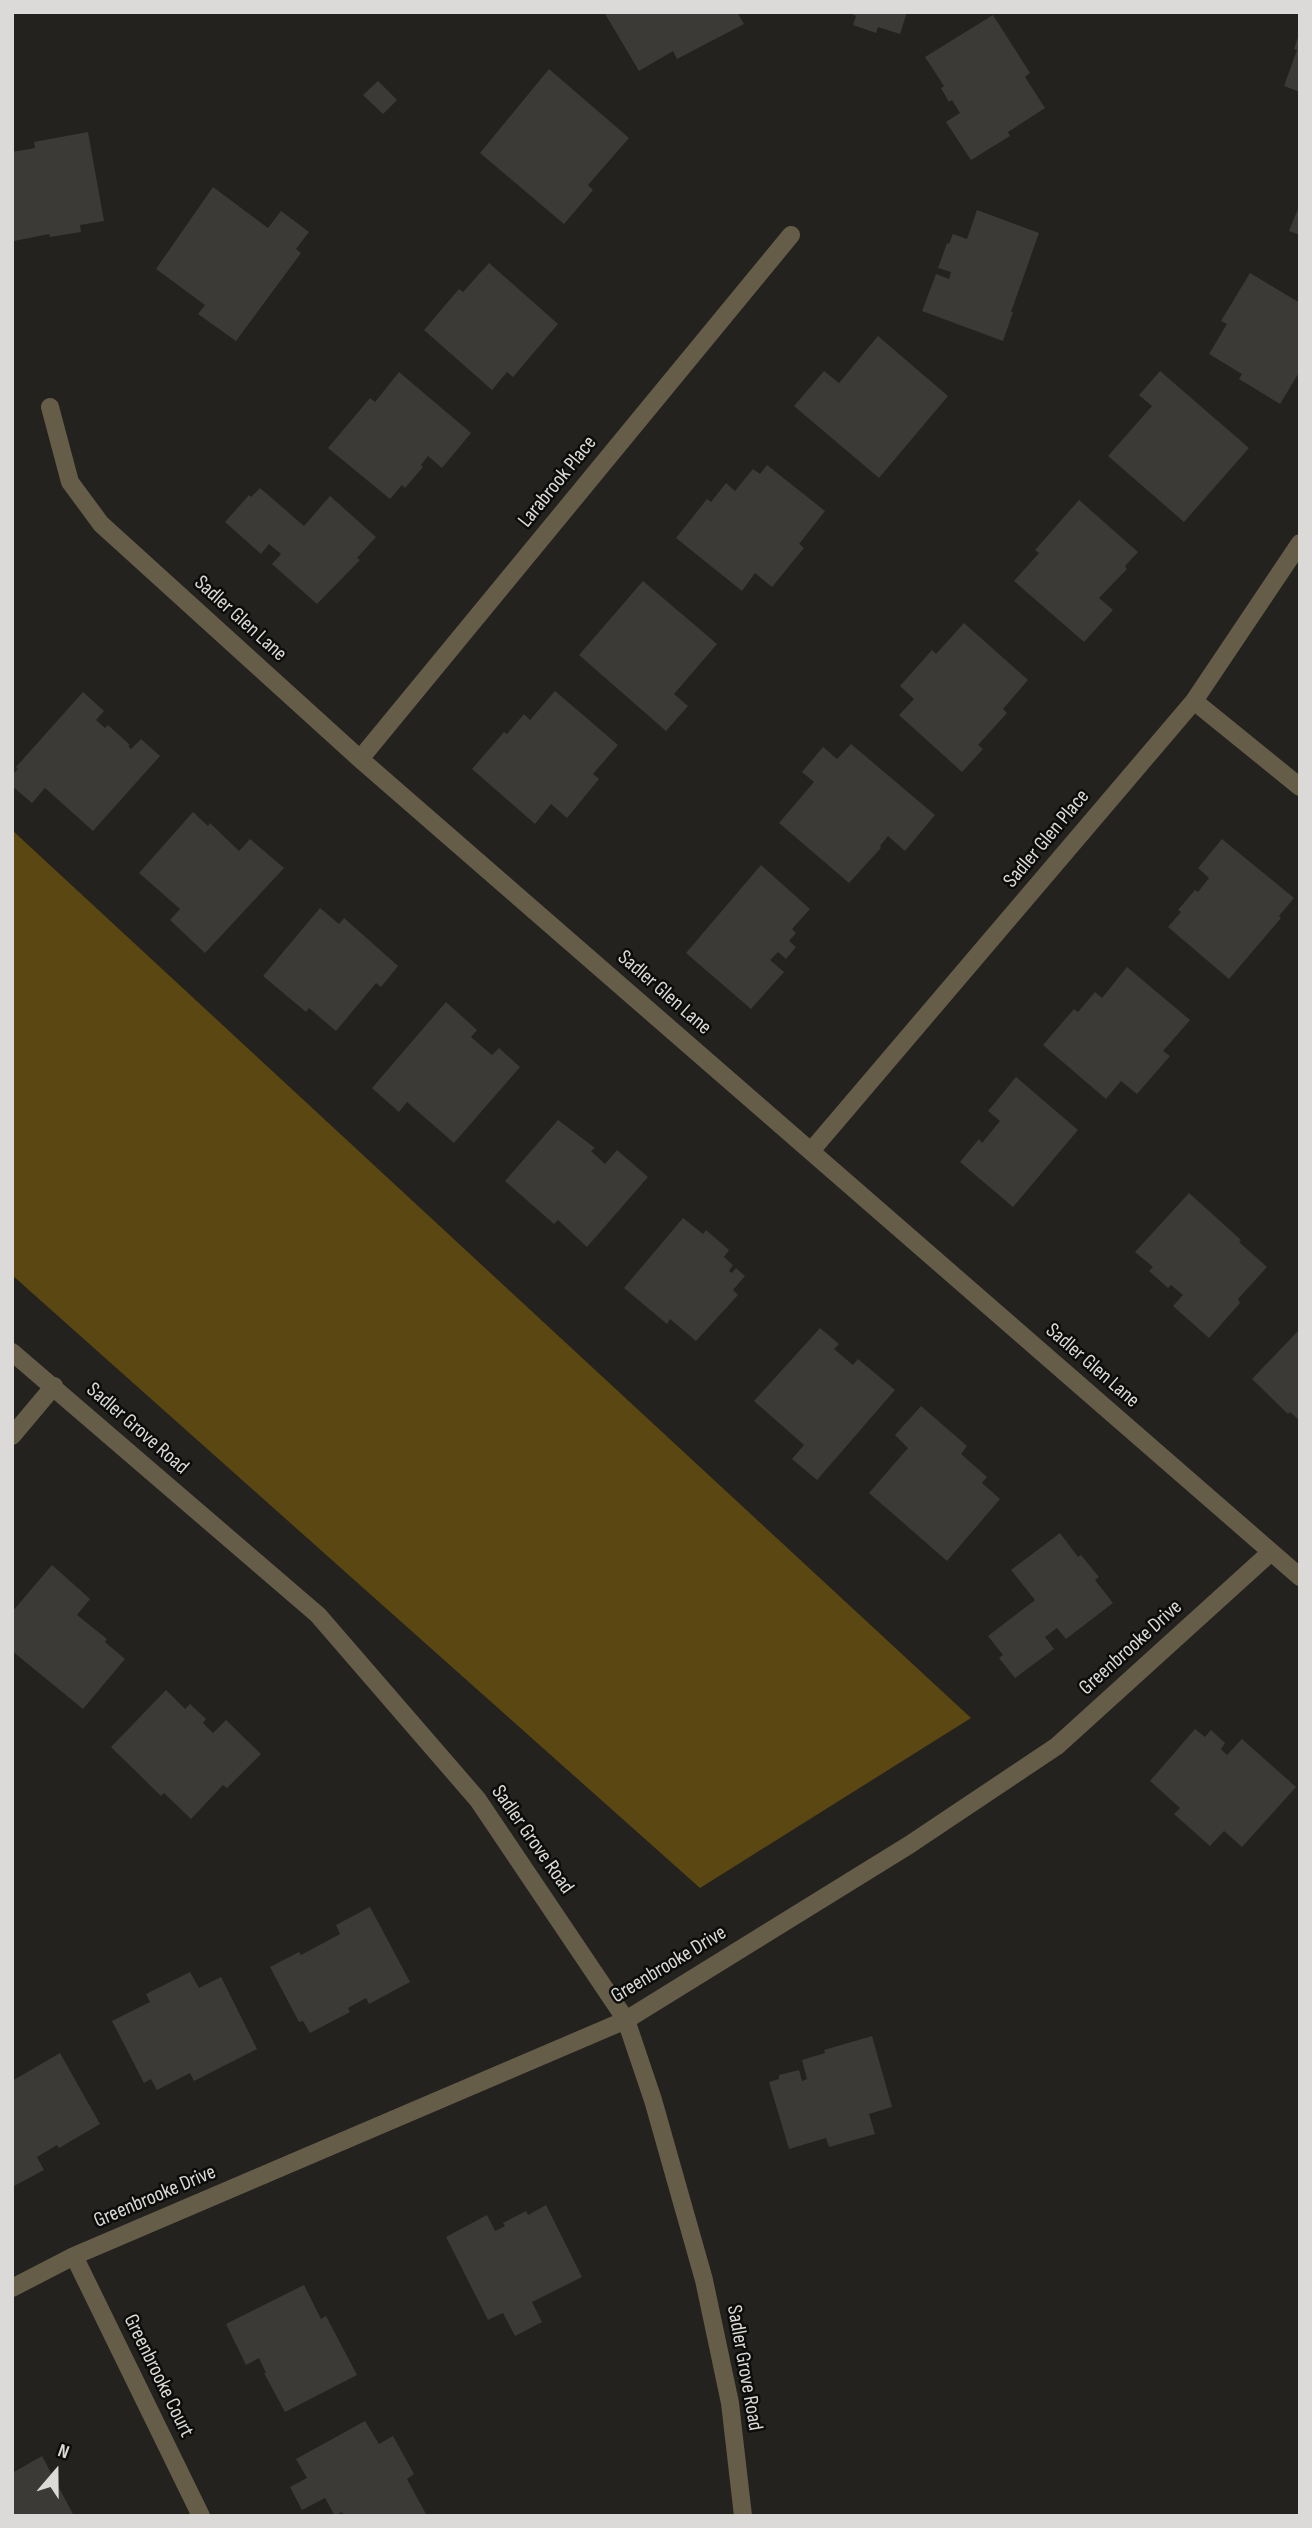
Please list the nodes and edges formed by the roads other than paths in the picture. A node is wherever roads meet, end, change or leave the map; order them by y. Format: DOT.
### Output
graph roads {
  1 [pos="790,235"];
  2 [pos="50,407"];
  3 [pos="1300,543"];
  4 [pos="1194,701"];
  5 [pos="360,759"];
  6 [pos="1300,788"];
  7 [pos="811,1151"];
  8 [pos="12,1352"];
  9 [pos="54,1386"];
  10 [pos="12,1436"];
  11 [pos="1271,1552"];
  12 [pos="1300,1577"];
  13 [pos="626,2020"];
  14 [pos="74,2256"];
  15 [pos="12,2288"];
  16 [pos="201,2516"];
  17 [pos="743,2516"];
  1 -- 5 [label="street, Larabrook Place"];
  2 -- 5 [label="street, Sadler Glen Lane"];
  3 -- 4 [label="street, Sadler Glen Place"];
  4 -- 6 [label="street"];
  4 -- 7 [label="street, Sadler Glen Place"];
  5 -- 7 [label="street, Sadler Glen Lane"];
  7 -- 11 [label="street, Sadler Glen Lane"];
  8 -- 9 [label="street, Sadler Grove Road"];
  9 -- 10 [label="street"];
  9 -- 13 [label="street, Sadler Grove Road"];
  11 -- 12 [label="street, Sadler Glen Lane"];
  11 -- 13 [label="street, Greenbrooke Drive"];
  13 -- 14 [label="street, Greenbrooke Drive"];
  13 -- 17 [label="street, Sadler Grove Road"];
  14 -- 15 [label="street, Greenbrooke Drive"];
  14 -- 16 [label="street, Greenbrooke Court"];
}
